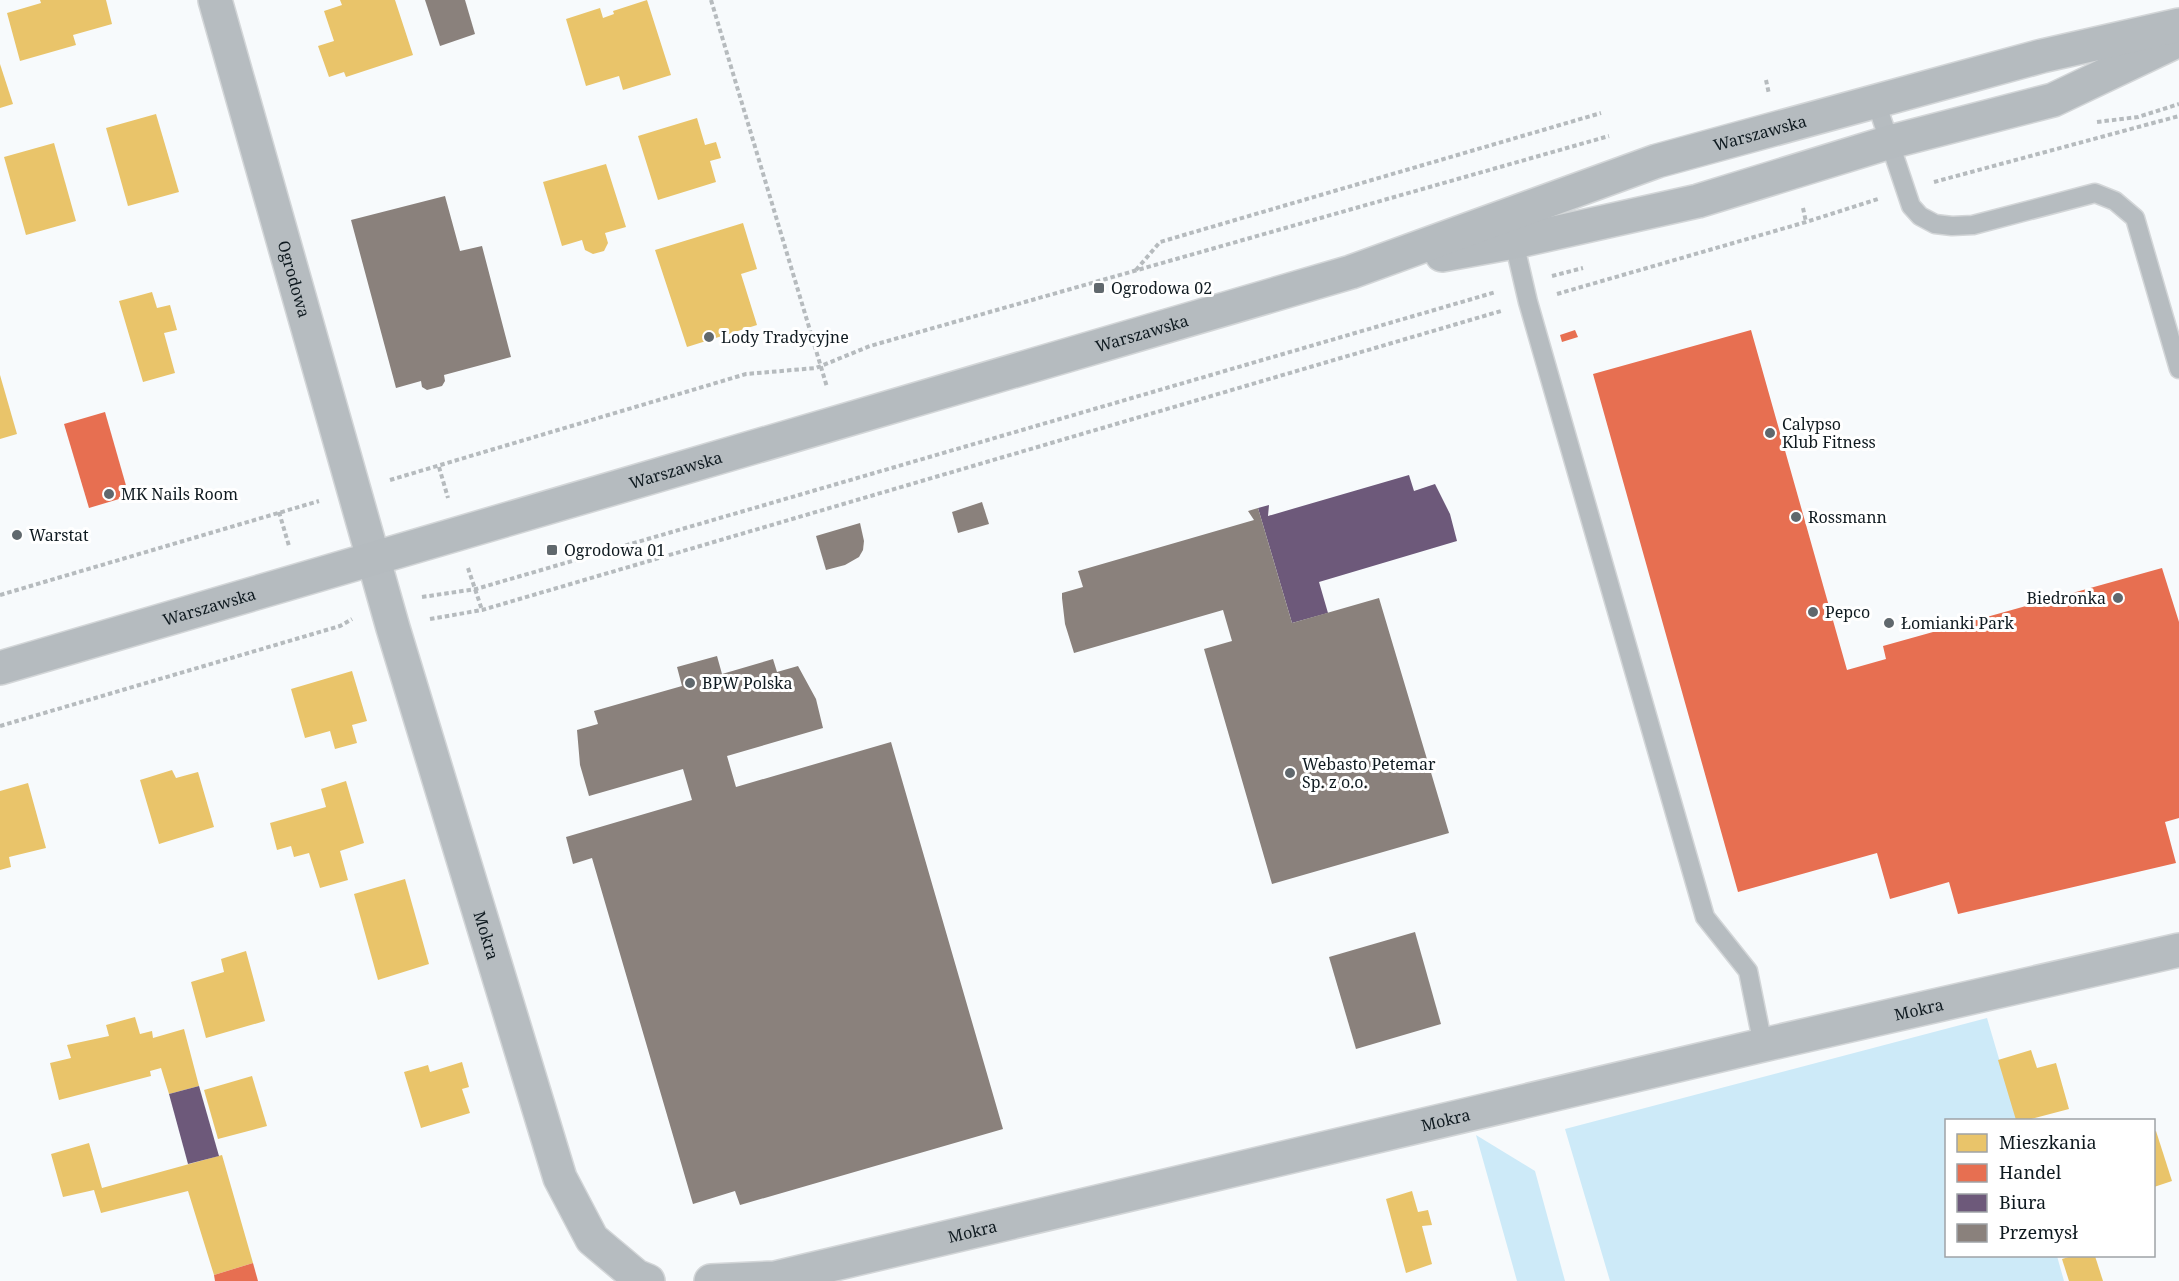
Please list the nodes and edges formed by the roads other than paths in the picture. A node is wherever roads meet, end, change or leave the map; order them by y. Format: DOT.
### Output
graph roads {
  1 [pos="215,0"];
  2 [pos="2179,25"];
  3 [pos="2179,40"];
  4 [pos="1876,102"];
  5 [pos="1890,142"];
  6 [pos="1620,175"];
  7 [pos="1633,215"];
  8 [pos="1514,242"];
  9 [pos="1352,272"];
  10 [pos="2179,369"];
  11 [pos="374,558"];
  12 [pos="0,668"];
  13 [pos="2179,950"];
  14 [pos="1763,1045"];
  15 [pos="648,1281"];
  16 [pos="711,1281"];
  1 -- 11 [label="street, Ogrodowa"];
  2 -- 4 [label="street, Warszawska"];
  3 -- 5 [label="street, Warszawska"];
  4 -- 5 [label="lane"];
  4 -- 6 [label="street, Warszawska"];
  5 -- 7 [label="street, Warszawska"];
  5 -- 10 [label="lane"];
  6 -- 7 [label="street"];
  6 -- 9 [label="street, Warszawska"];
  7 -- 8 [label="street, Warszawska"];
  8 -- 9 [label="street, Warszawska"];
  8 -- 14 [label="lane"];
  9 -- 11 [label="street, Warszawska"];
  11 -- 12 [label="street, Warszawska"];
  11 -- 15 [label="street, Mokra"];
  13 -- 14 [label="street, Mokra"];
  14 -- 16 [label="street, Mokra"];
}
